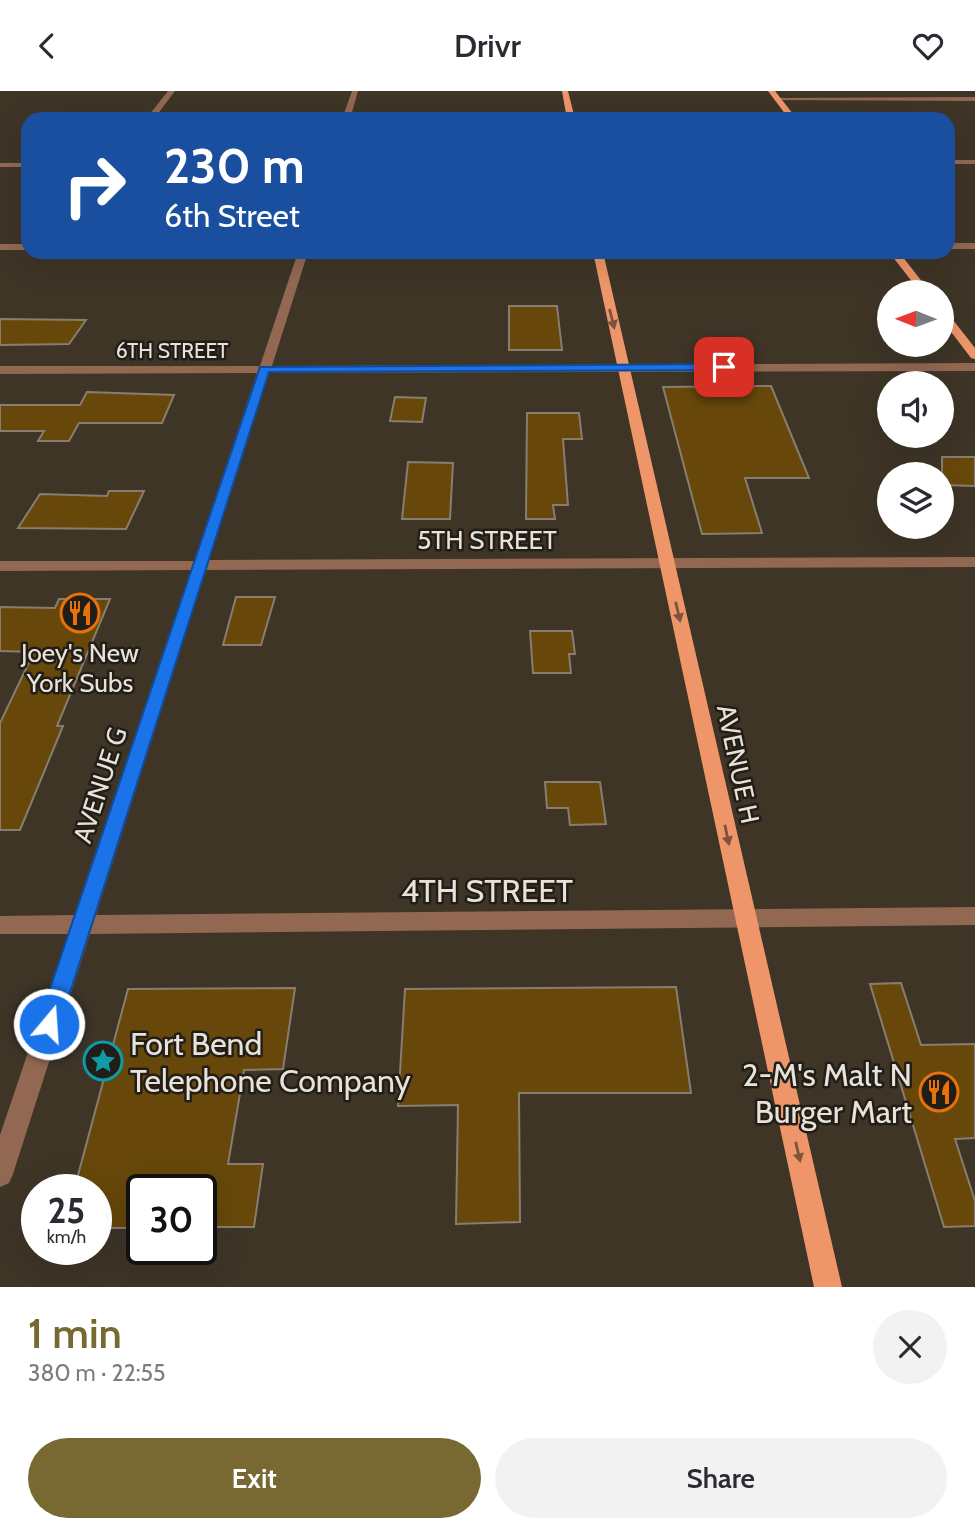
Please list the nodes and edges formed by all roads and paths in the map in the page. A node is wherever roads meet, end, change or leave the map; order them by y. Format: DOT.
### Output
graph roads {
  1 [pos="172,91"];
  2 [pos="355,91"];
  3 [pos="565,91"];
  4 [pos="771,91"];
  5 [pos="975,99"];
  6 [pos="777,100"];
  7 [pos="156,112"];
  8 [pos="348,112"];
  9 [pos="570,112"];
  10 [pos="787,112"];
  11 [pos="955,162"];
  12 [pos="975,162"];
  13 [pos="0,165"];
  14 [pos="21,165"];
  15 [pos="955,246"];
  16 [pos="975,246"];
  17 [pos="0,247"];
  18 [pos="21,247"];
  19 [pos="301,259"];
  20 [pos="600,259"];
  21 [pos="899,259"];
  22 [pos="916,280"];
  23 [pos="954,329"];
  24 [pos="975,356"];
  25 [pos="975,367"];
  26 [pos="625,368"];
  27 [pos="264,369"];
  28 [pos="0,370"];
  29 [pos="975,562"];
  30 [pos="667,564"];
  31 [pos="0,566"];
  32 [pos="200,566"];
  33 [pos="975,916"];
  34 [pos="746,920"];
  35 [pos="82,924"];
  36 [pos="0,925"];
  37 [pos="0,1174"];
  38 [pos="828,1287"];
  1 -- 7 [label="street"];
  2 -- 8 [label="street"];
  3 -- 9 [label="main road"];
  4 -- 6 [label="main road"];
  5 -- 6 [label="street"];
  6 -- 10 [label="main road"];
  11 -- 12 [label="street"];
  13 -- 14 [label="street"];
  15 -- 16 [label="street"];
  17 -- 18 [label="street"];
  19 -- 27 [label="street, AVENUE G"];
  20 -- 26 [label="main road, AVENUE H, one-way"];
  21 -- 22 [label="main road"];
  23 -- 24 [label="main road"];
  25 -- 26 [label="street, 6TH STREET"];
  26 -- 27 [label="street, 6TH STREET"];
  26 -- 30 [label="main road, AVENUE H"];
  27 -- 28 [label="street, 6TH STREET"];
  27 -- 32 [label="street, AVENUE G"];
  29 -- 30 [label="street, 5TH STREET"];
  30 -- 32 [label="street, 5TH STREET"];
  30 -- 34 [label="main road, AVENUE H, one-way"];
  31 -- 32 [label="street, 5TH STREET"];
  32 -- 35 [label="street, AVENUE G"];
  33 -- 34 [label="street, 4TH STREET"];
  34 -- 35 [label="street, 4TH STREET"];
  34 -- 38 [label="main road, AVENUE H, one-way"];
  35 -- 36 [label="street, 4TH STREET"];
  35 -- 37 [label="street, AVENUE G"];
}
